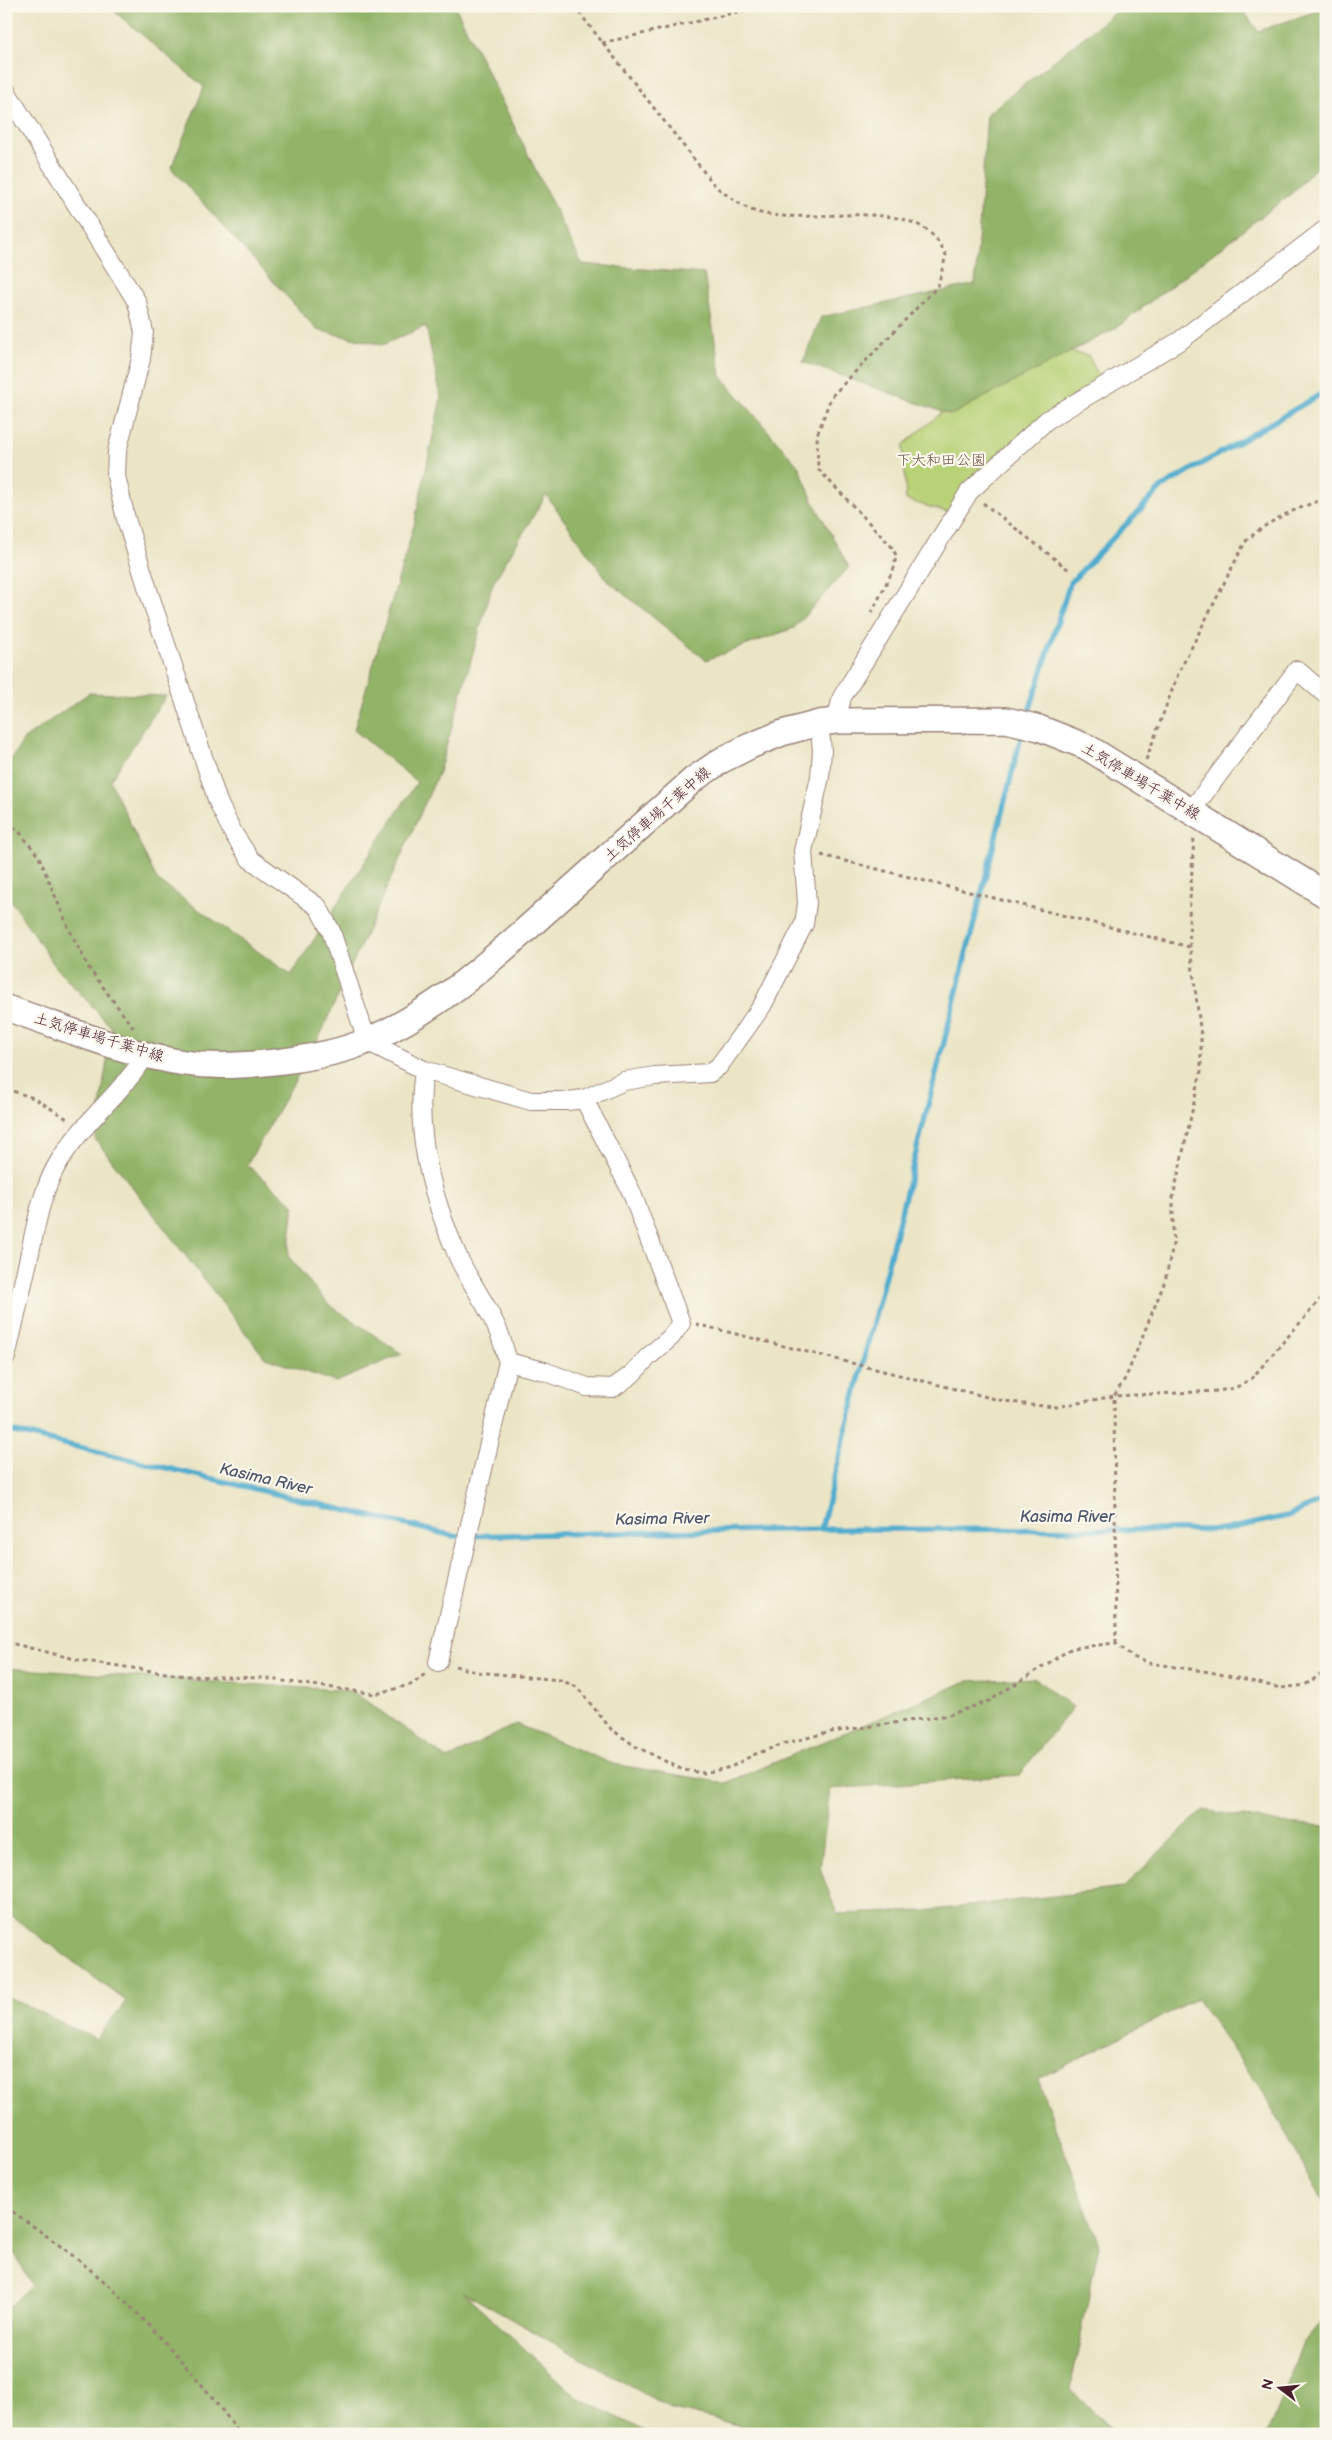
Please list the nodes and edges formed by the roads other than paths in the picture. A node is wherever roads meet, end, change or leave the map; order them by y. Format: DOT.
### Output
graph roads {
  1 [pos="6,91"];
  2 [pos="1326,229"];
  3 [pos="1326,695"];
  4 [pos="828,722"];
  5 [pos="1195,814"];
  6 [pos="1326,895"];
  7 [pos="6,1008"];
  8 [pos="367,1041"];
  9 [pos="140,1053"];
  10 [pos="424,1070"];
  11 [pos="584,1099"];
  12 [pos="6,1357"];
  13 [pos="508,1362"];
  14 [pos="438,1662"];
  1 -- 8 [label="street"];
  2 -- 4 [label="street"];
  3 -- 5 [label="street"];
  4 -- 5 [label="main road, 土気停車場千葉中線"];
  4 -- 8 [label="main road, 土気停車場千葉中線"];
  4 -- 11 [label="street"];
  5 -- 6 [label="main road, 土気停車場千葉中線"];
  7 -- 9 [label="main road, 土気停車場千葉中線"];
  8 -- 9 [label="main road, 土気停車場千葉中線"];
  8 -- 10 [label="street"];
  9 -- 12 [label="street"];
  10 -- 11 [label="street"];
  10 -- 13 [label="street"];
  11 -- 13 [label="street"];
  13 -- 14 [label="street"];
}
